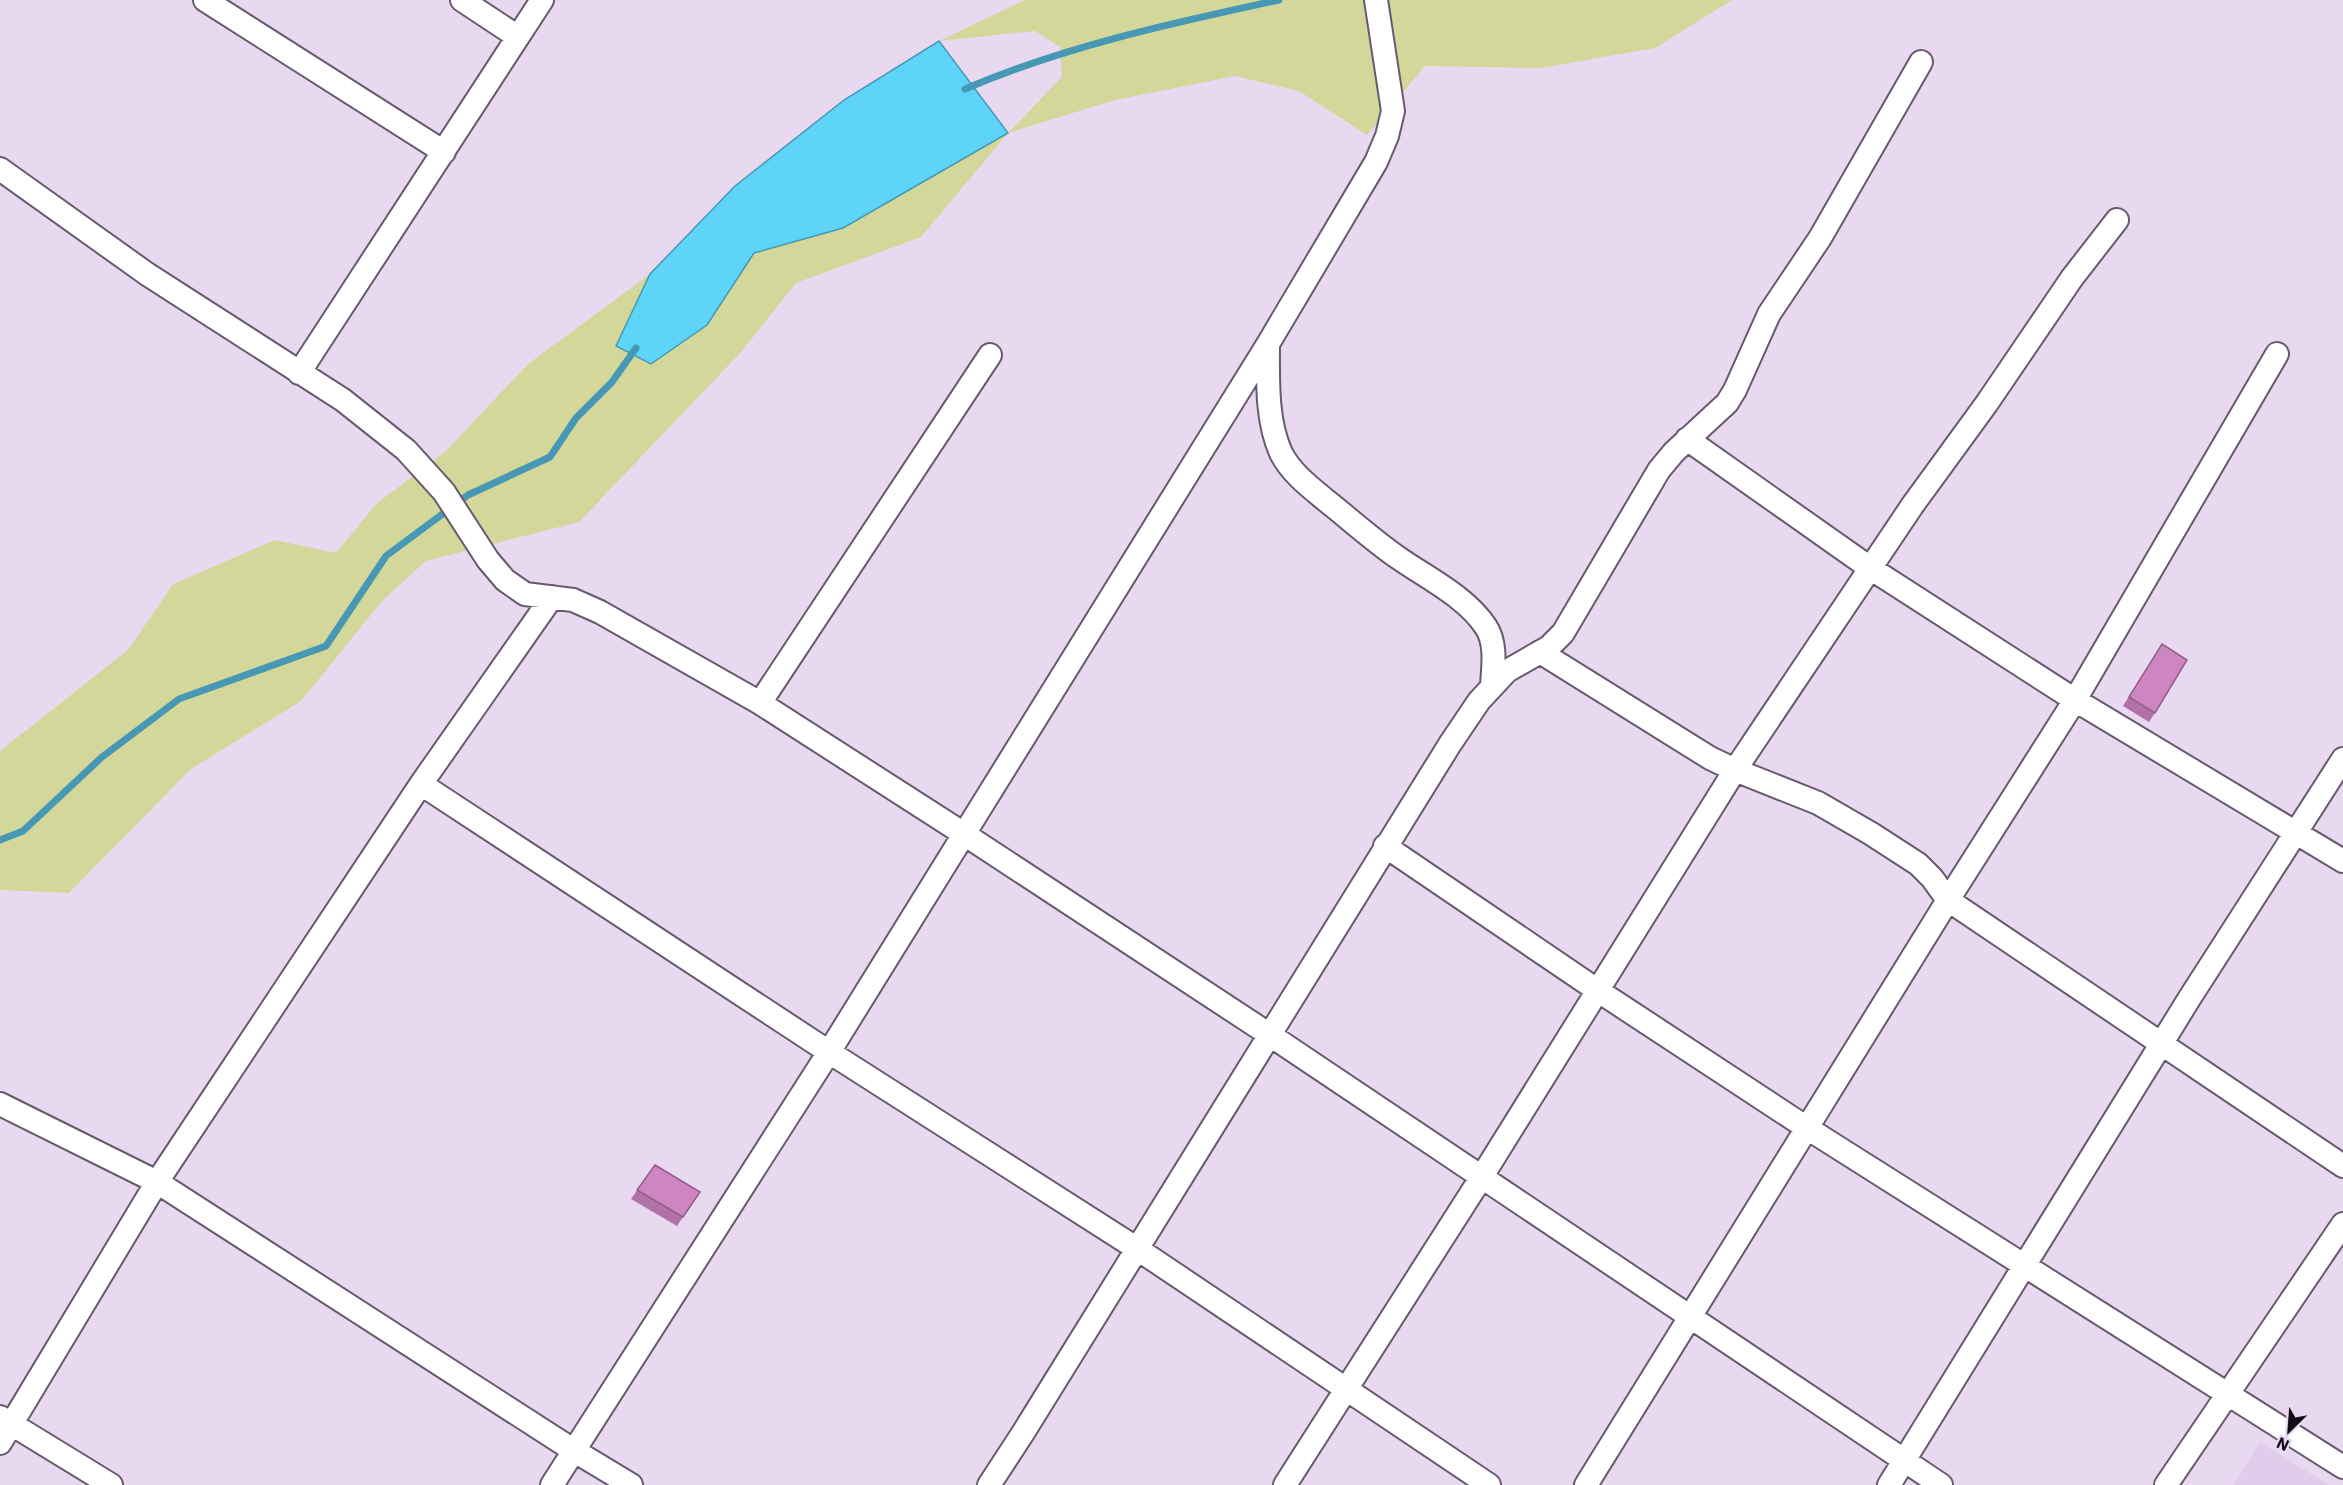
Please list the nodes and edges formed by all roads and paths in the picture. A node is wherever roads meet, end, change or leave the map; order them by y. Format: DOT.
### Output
graph roads {
  1 [pos="205,0"];
  2 [pos="462,0"];
  3 [pos="542,0"];
  4 [pos="1376,0"];
  5 [pos="518,37"];
  6 [pos="1922,62"];
  7 [pos="444,152"];
  8 [pos="0,169"];
  9 [pos="2117,220"];
  10 [pos="1268,344"];
  11 [pos="2277,354"];
  12 [pos="990,355"];
  13 [pos="299,373"];
  14 [pos="1687,440"];
  15 [pos="1870,568"];
  16 [pos="552,597"];
  17 [pos="1540,652"];
  18 [pos="1492,686"];
  19 [pos="2075,700"];
  20 [pos="760,703"];
  21 [pos="2343,759"];
  22 [pos="1735,770"];
  23 [pos="421,784"];
  24 [pos="964,834"];
  25 [pos="2296,834"];
  26 [pos="1385,846"];
  27 [pos="2343,861"];
  28 [pos="1948,900"];
  29 [pos="1597,990"];
  30 [pos="1270,1035"];
  31 [pos="2162,1046"];
  32 [pos="829,1052"];
  33 [pos="0,1104"];
  34 [pos="1807,1128"];
  35 [pos="2343,1166"];
  36 [pos="1481,1178"];
  37 [pos="158,1182"];
  38 [pos="2343,1224"];
  39 [pos="1136,1248"];
  40 [pos="2025,1268"];
  41 [pos="1691,1317"];
  42 [pos="1347,1389"];
  43 [pos="2228,1392"];
  44 [pos="6,1420"];
  45 [pos="0,1443"];
  46 [pos="573,1450"];
  47 [pos="1904,1461"];
  48 [pos="2343,1467"];
  49 [pos="111,1485"];
  50 [pos="552,1485"];
  51 [pos="631,1485"];
  52 [pos="988,1485"];
  53 [pos="1285,1485"];
  54 [pos="1489,1485"];
  55 [pos="1586,1485"];
  56 [pos="1889,1485"];
  57 [pos="1941,1485"];
  58 [pos="2166,1485"];
  1 -- 7 [label="street"];
  2 -- 5 [label="street"];
  3 -- 5 [label="street"];
  4 -- 10 [label="street"];
  5 -- 7 [label="street"];
  6 -- 14 [label="street"];
  7 -- 13 [label="street"];
  8 -- 13 [label="street"];
  9 -- 15 [label="street"];
  10 -- 18 [label="street"];
  10 -- 24 [label="street"];
  11 -- 19 [label="street"];
  12 -- 20 [label="street"];
  13 -- 16 [label="street"];
  14 -- 15 [label="street"];
  14 -- 17 [label="street"];
  15 -- 19 [label="street"];
  15 -- 22 [label="street"];
  16 -- 20 [label="street"];
  16 -- 23 [label="street"];
  17 -- 18 [label="street"];
  17 -- 22 [label="street"];
  18 -- 26 [label="street"];
  19 -- 25 [label="street"];
  19 -- 28 [label="street"];
  20 -- 24 [label="street"];
  21 -- 25 [label="street"];
  22 -- 28 [label="street"];
  22 -- 29 [label="street"];
  23 -- 32 [label="street"];
  23 -- 37 [label="street"];
  24 -- 30 [label="street"];
  24 -- 32 [label="street"];
  25 -- 27 [label="street"];
  25 -- 31 [label="street"];
  26 -- 29 [label="street"];
  26 -- 30 [label="street"];
  28 -- 31 [label="street"];
  28 -- 34 [label="street"];
  29 -- 34 [label="street"];
  29 -- 36 [label="street"];
  30 -- 36 [label="street"];
  30 -- 39 [label="street"];
  31 -- 35 [label="street"];
  31 -- 40 [label="street"];
  32 -- 39 [label="street"];
  32 -- 46 [label="street"];
  33 -- 37 [label="street"];
  34 -- 40 [label="street"];
  34 -- 41 [label="street"];
  36 -- 41 [label="street"];
  36 -- 42 [label="street"];
  37 -- 44 [label="street"];
  37 -- 46 [label="street"];
  38 -- 43 [label="street"];
  39 -- 42 [label="street"];
  39 -- 52 [label="street"];
  40 -- 43 [label="street"];
  40 -- 47 [label="street"];
  41 -- 47 [label="street"];
  41 -- 55 [label="street"];
  42 -- 53 [label="street"];
  42 -- 54 [label="street"];
  43 -- 48 [label="street"];
  43 -- 58 [label="street"];
  44 -- 45 [label="street"];
  44 -- 49 [label="street"];
  46 -- 50 [label="street"];
  46 -- 51 [label="street"];
  47 -- 56 [label="street"];
  47 -- 57 [label="street"];
}
